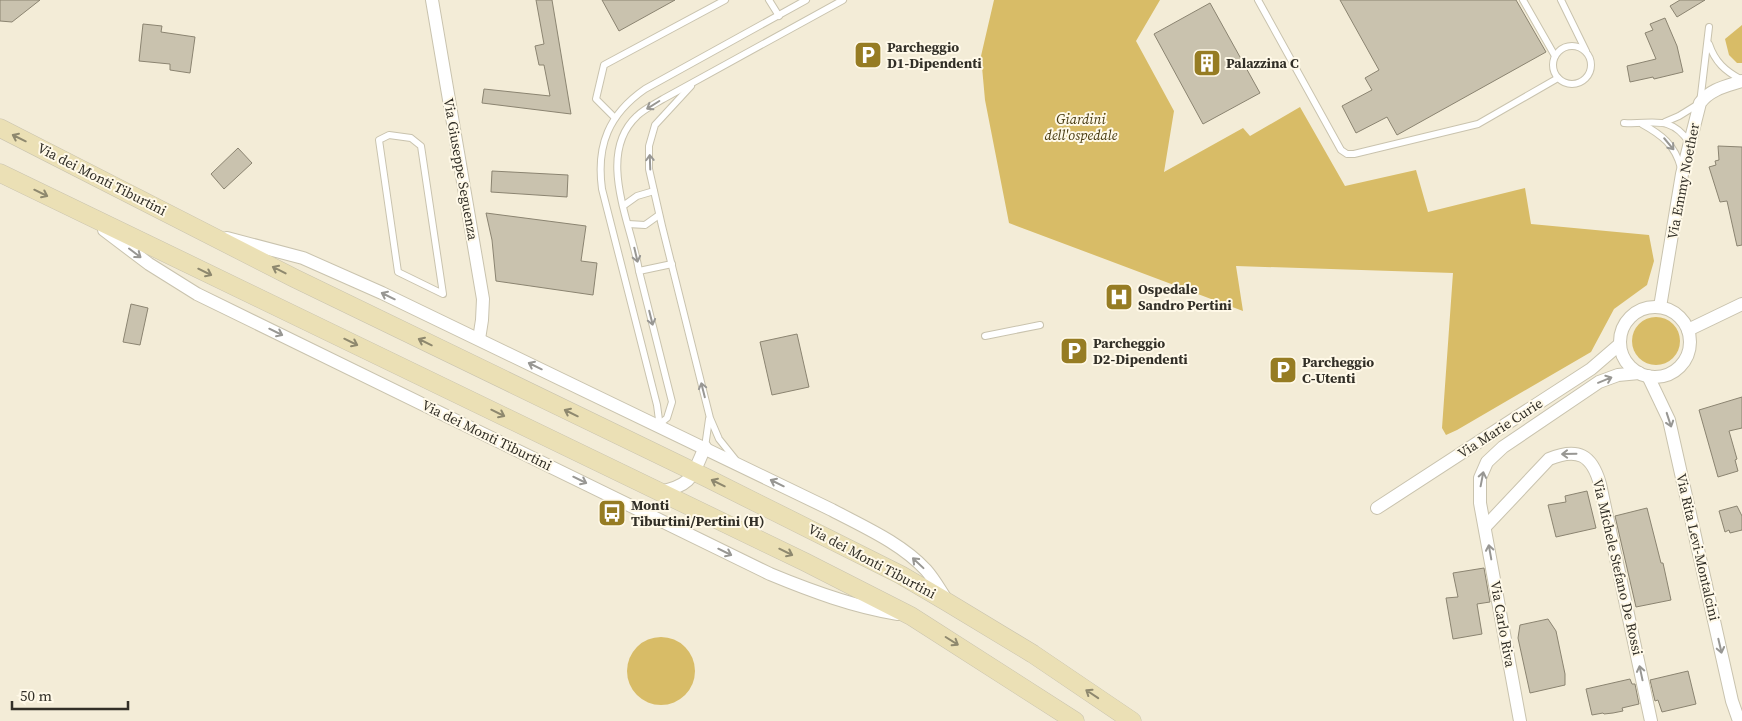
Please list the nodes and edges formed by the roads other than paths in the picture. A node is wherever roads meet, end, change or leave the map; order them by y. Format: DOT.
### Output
graph roads {
  1 [pos="432,0"];
  2 [pos="725,0"];
  3 [pos="769,0"];
  4 [pos="806,0"];
  5 [pos="843,0"];
  6 [pos="1258,0"];
  7 [pos="1523,0"];
  8 [pos="1560,0"];
  9 [pos="778,16"];
  10 [pos="1710,27"];
  11 [pos="1708,40"];
  12 [pos="1588,54"];
  13 [pos="1555,56"];
  14 [pos="1558,78"];
  15 [pos="1742,80"];
  16 [pos="695,81"];
  17 [pos="1700,103"];
  18 [pos="615,118"];
  19 [pos="1665,122"];
  20 [pos="1624,123"];
  21 [pos="1642,124"];
  22 [pos="0,128"];
  23 [pos="379,140"];
  24 [pos="1689,142"];
  25 [pos="0,173"];
  26 [pos="1682,174"];
  27 [pos="654,191"];
  28 [pos="623,206"];
  29 [pos="82,213"];
  30 [pos="659,215"];
  31 [pos="628,224"];
  32 [pos="203,231"];
  33 [pos="672,264"];
  34 [pos="639,271"];
  35 [pos="1742,304"];
  36 [pos="1660,307"];
  37 [pos="1040,325"];
  38 [pos="1688,330"];
  39 [pos="985,336"];
  40 [pos="479,339"];
  41 [pos="1620,344"];
  42 [pos="1643,374"];
  43 [pos="710,418"];
  44 [pos="658,426"];
  45 [pos="705,448"];
  46 [pos="739,464"];
  47 [pos="694,472"];
  48 [pos="660,492"];
  49 [pos="1377,508"];
  50 [pos="1485,527"];
  51 [pos="947,602"];
  52 [pos="911,616"];
  53 [pos="1075,721"];
  54 [pos="1132,721"];
  55 [pos="1520,721"];
  56 [pos="1651,721"];
  57 [pos="1738,721"];
  1 -- 40 [label="street, Via Giuseppe Seguenza"];
  2 -- 18 [label="lane"];
  3 -- 9 [label="lane"];
  4 -- 9 [label="lane"];
  5 -- 16 [label="lane"];
  6 -- 14 [label="lane"];
  7 -- 13 [label="lane"];
  8 -- 12 [label="lane"];
  9 -- 18 [label="lane"];
  10 -- 11 [label="lane"];
  11 -- 15 [label="lane"];
  11 -- 17 [label="lane"];
  12 -- 13 [label="lane"];
  12 -- 14 [label="lane"];
  13 -- 14 [label="lane"];
  15 -- 17 [label="street, Via Emmy Noether"];
  27 -- 16 [label="lane, one-way"];
  16 -- 28 [label="lane, one-way"];
  17 -- 19 [label="lane"];
  17 -- 24 [label="street, Via Emmy Noether"];
  18 -- 44 [label="lane"];
  19 -- 21 [label="lane"];
  19 -- 24 [label="lane"];
  20 -- 21 [label="lane"];
  21 -- 26 [label="lane, one-way"];
  32 -- 22 [label="main road, Via dei Monti Tiburtini, one-way"];
  23 -- 23 [label="lane"];
  24 -- 26 [label="street, Via Emmy Noether"];
  25 -- 29 [label="main road, Via dei Monti Tiburtini, one-way"];
  26 -- 36 [label="street, Via Emmy Noether"];
  27 -- 28 [label="lane"];
  27 -- 30 [label="lane"];
  28 -- 31 [label="lane"];
  29 -- 48 [label="main road, Via dei Monti Tiburtini, one-way"];
  29 -- 52 [label="street, Via dei Monti Tiburtini, one-way"];
  30 -- 31 [label="lane"];
  30 -- 33 [label="lane"];
  31 -- 34 [label="lane, one-way"];
  40 -- 32 [label="street, Via dei Monti Tiburtini, one-way"];
  47 -- 32 [label="main road, Via dei Monti Tiburtini, one-way"];
  33 -- 34 [label="lane"];
  43 -- 33 [label="lane, one-way"];
  34 -- 44 [label="lane, one-way"];
  35 -- 38 [label="street"];
  36 -- 38 [label="street"];
  36 -- 41 [label="street"];
  37 -- 39 [label="lane"];
  38 -- 42 [label="street"];
  44 -- 40 [label="street, Via dei Monti Tiburtini, one-way"];
  41 -- 42 [label="street"];
  41 -- 49 [label="street, Via Marie Curie"];
  50 -- 42 [label="street, Via Carlo Riva, one-way"];
  42 -- 57 [label="street, Via Rita Levi-Montalcini, one-way"];
  43 -- 45 [label="lane"];
  43 -- 46 [label="lane"];
  44 -- 45 [label="street, Via dei Monti Tiburtini"];
  45 -- 46 [label="street, Via dei Monti Tiburtini"];
  45 -- 47 [label="street"];
  51 -- 46 [label="street, Via dei Monti Tiburtini, one-way"];
  47 -- 48 [label="street"];
  51 -- 47 [label="main road, Via dei Monti Tiburtini, one-way"];
  48 -- 52 [label="main road, Via dei Monti Tiburtini, one-way"];
  55 -- 50 [label="street, Via Carlo Riva, one-way"];
  56 -- 50 [label="street, Via Michele Stefano De Rossi, one-way"];
  54 -- 51 [label="main road, Via dei Monti Tiburtini, one-way"];
  52 -- 53 [label="main road, Via dei Monti Tiburtini, one-way"];
}
